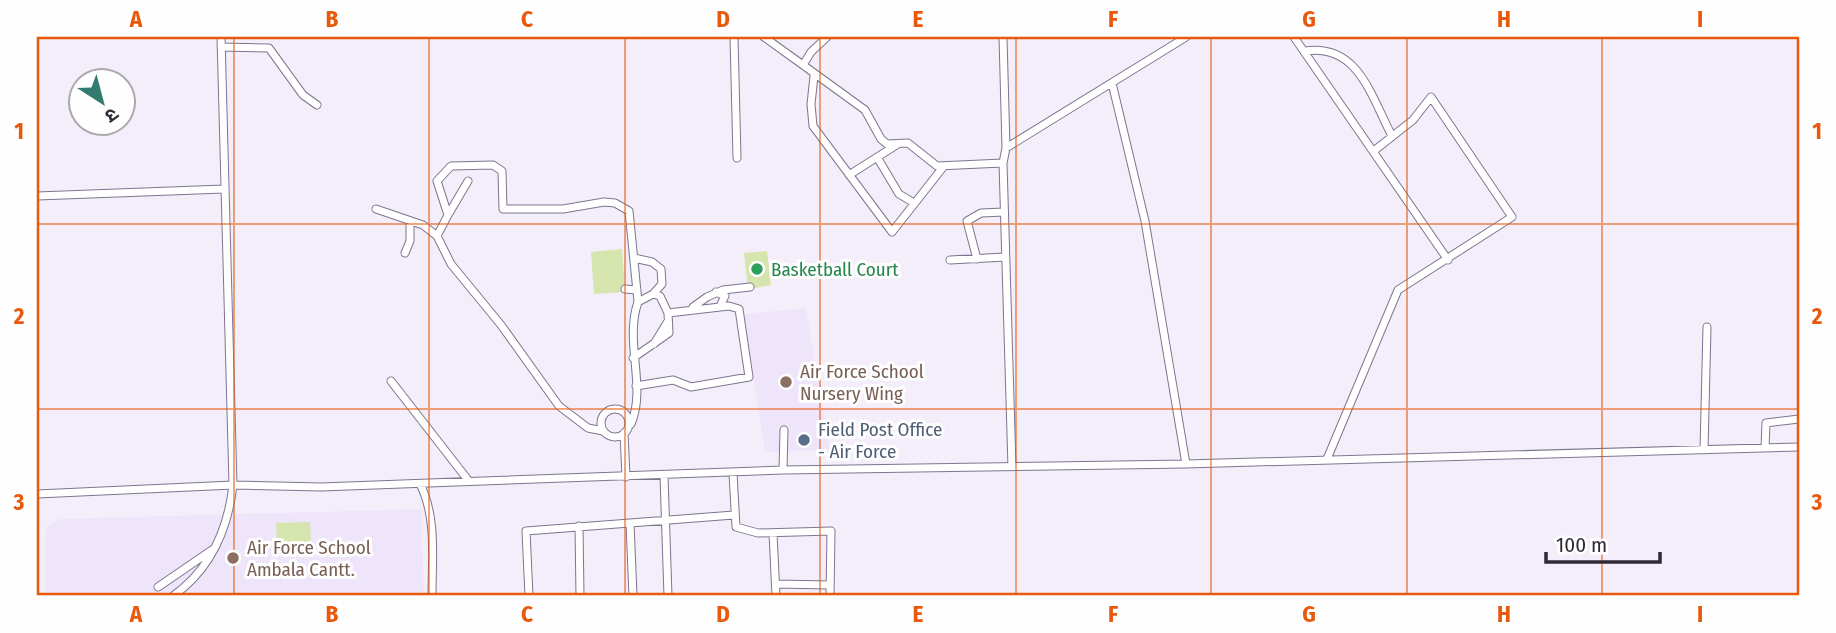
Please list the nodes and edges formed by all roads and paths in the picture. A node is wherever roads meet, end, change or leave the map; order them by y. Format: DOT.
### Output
graph roads {
  1 [pos="221,37"];
  2 [pos="734,37"];
  3 [pos="765,37"];
  4 [pos="827,37"];
  5 [pos="1003,37"];
  6 [pos="1186,37"];
  7 [pos="1294,37"];
  8 [pos="221,47"];
  9 [pos="1305,51"];
  10 [pos="803,65"];
  11 [pos="814,76"];
  12 [pos="1112,83"];
  13 [pos="317,105"];
  14 [pos="1392,136"];
  15 [pos="898,144"];
  16 [pos="1006,148"];
  17 [pos="1375,150"];
  18 [pos="737,158"];
  19 [pos="877,158"];
  20 [pos="1003,163"];
  21 [pos="944,166"];
  22 [pos="849,175"];
  23 [pos="468,181"];
  24 [pos="224,189"];
  25 [pos="37,197"];
  26 [pos="914,203"];
  27 [pos="376,209"];
  28 [pos="1004,212"];
  29 [pos="448,215"];
  30 [pos="410,221"];
  31 [pos="437,236"];
  32 [pos="405,253"];
  33 [pos="1005,257"];
  34 [pos="635,258"];
  35 [pos="977,259"];
  36 [pos="950,260"];
  37 [pos="1448,260"];
  38 [pos="750,287"];
  39 [pos="625,289"];
  40 [pos="637,290"];
  41 [pos="716,292"];
  42 [pos="653,294"];
  43 [pos="638,302"];
  44 [pos="724,306"];
  45 [pos="686,310"];
  46 [pos="668,316"];
  47 [pos="1707,327"];
  48 [pos="633,358"];
  49 [pos="391,381"];
  50 [pos="636,386"];
  51 [pos="1799,419"];
  52 [pos="631,424"];
  53 [pos="784,430"];
  54 [pos="603,431"];
  55 [pos="624,433"];
  56 [pos="1799,447"];
  57 [pos="1765,448"];
  58 [pos="1704,450"];
  59 [pos="1327,459"];
  60 [pos="1186,464"];
  61 [pos="1012,467"];
  62 [pos="783,470"];
  63 [pos="733,473"];
  64 [pos="664,476"];
  65 [pos="626,477"];
  66 [pos="468,480"];
  67 [pos="421,484"];
  68 [pos="233,485"];
  69 [pos="37,494"];
  70 [pos="734,515"];
  71 [pos="665,520"];
  72 [pos="631,523"];
  73 [pos="579,526"];
  74 [pos="773,533"];
  75 [pos="215,547"];
  76 [pos="776,584"];
  77 [pos="830,585"];
  78 [pos="158,587"];
  79 [pos="173,596"];
  80 [pos="432,596"];
  81 [pos="529,596"];
  82 [pos="580,596"];
  83 [pos="633,596"];
  84 [pos="668,596"];
  85 [pos="776,596"];
  86 [pos="830,596"];
  1 -- 8 [label="street"];
  2 -- 18 [label="street"];
  3 -- 10 [label="street"];
  4 -- 10 [label="street"];
  5 -- 16 [label="street"];
  6 -- 12 [label="street"];
  7 -- 9 [label="street"];
  8 -- 13 [label="street"];
  8 -- 24 [label="street"];
  9 -- 14 [label="street"];
  9 -- 17 [label="street"];
  10 -- 11 [label="street"];
  11 -- 15 [label="street"];
  11 -- 22 [label="street"];
  12 -- 16 [label="street"];
  12 -- 60 [label="street"];
  14 -- 17 [label="street"];
  14 -- 37 [label="street"];
  15 -- 19 [label="street"];
  15 -- 21 [label="street"];
  16 -- 20 [label="street"];
  17 -- 37 [label="street"];
  19 -- 22 [label="street"];
  19 -- 26 [label="street"];
  20 -- 21 [label="street"];
  20 -- 28 [label="street"];
  21 -- 26 [label="street"];
  22 -- 26 [label="street"];
  23 -- 29 [label="street"];
  24 -- 25 [label="street"];
  24 -- 68 [label="street"];
  27 -- 30 [label="street"];
  28 -- 33 [label="street"];
  28 -- 35 [label="street"];
  29 -- 31 [label="street"];
  29 -- 34 [label="street"];
  30 -- 31 [label="street"];
  30 -- 32 [label="street"];
  31 -- 54 [label="street"];
  33 -- 35 [label="street"];
  33 -- 61 [label="street"];
  34 -- 40 [label="street"];
  34 -- 42 [label="street"];
  35 -- 36 [label="street"];
  37 -- 59 [label="street"];
  38 -- 41 [label="street"];
  39 -- 40 [label="street"];
  40 -- 43 [label="street"];
  41 -- 44 [label="street"];
  41 -- 45 [label="street"];
  42 -- 43 [label="street"];
  42 -- 46 [label="street"];
  43 -- 48 [label="street"];
  44 -- 45 [label="street"];
  44 -- 50 [label="street"];
  45 -- 46 [label="street"];
  46 -- 48 [label="street"];
  47 -- 58 [label="street"];
  48 -- 50 [label="street"];
  49 -- 66 [label="street"];
  50 -- 52 [label="street"];
  51 -- 57 [label="street"];
  52 -- 54 [label="street"];
  52 -- 55 [label="street"];
  53 -- 62 [label="street"];
  54 -- 55 [label="street"];
  55 -- 65 [label="street"];
  56 -- 57 [label="street"];
  57 -- 58 [label="street"];
  58 -- 59 [label="street"];
  59 -- 60 [label="street"];
  60 -- 61 [label="street"];
  61 -- 62 [label="street"];
  62 -- 63 [label="street"];
  63 -- 64 [label="street"];
  63 -- 70 [label="street"];
  64 -- 65 [label="street"];
  64 -- 71 [label="street"];
  65 -- 66 [label="street"];
  66 -- 67 [label="street"];
  67 -- 68 [label="street"];
  67 -- 80 [label="street"];
  68 -- 69 [label="street"];
  68 -- 75 [label="street"];
  70 -- 71 [label="street"];
  70 -- 74 [label="street"];
  71 -- 72 [label="street"];
  71 -- 84 [label="street"];
  72 -- 73 [label="street"];
  72 -- 83 [label="street"];
  73 -- 81 [label="street"];
  73 -- 82 [label="street"];
  74 -- 76 [label="street"];
  74 -- 77 [label="street"];
  75 -- 78 [label="street"];
  75 -- 79 [label="street"];
  76 -- 77 [label="street"];
  76 -- 85 [label="street"];
  77 -- 86 [label="street"];
}
